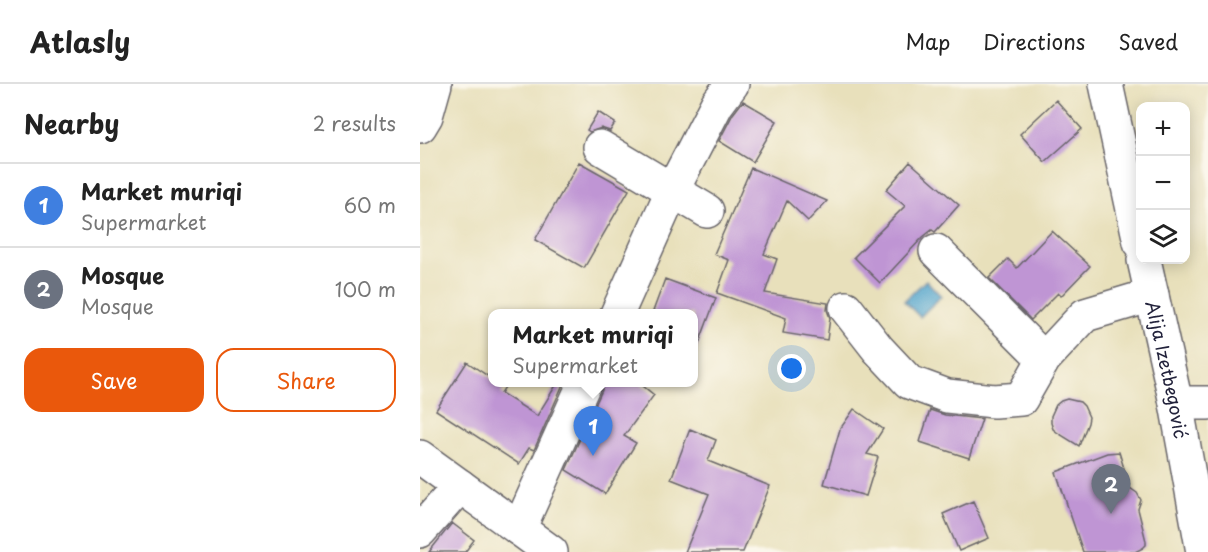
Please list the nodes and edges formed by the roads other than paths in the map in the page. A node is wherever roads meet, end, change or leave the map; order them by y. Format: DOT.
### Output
graph roads {
  1 [pos="435,84"];
  2 [pos="732,84"];
  3 [pos="1106,84"];
  4 [pos="420,126"];
  5 [pos="600,147"];
  6 [pos="672,191"];
  7 [pos="706,211"];
  8 [pos="1136,223"];
  9 [pos="936,251"];
  10 [pos="1145,264"];
  11 [pos="1152,295"];
  12 [pos="846,308"];
  13 [pos="618,309"];
  14 [pos="1044,359"];
  15 [pos="583,387"];
  16 [pos="1176,402"];
  17 [pos="1208,403"];
  18 [pos="420,457"];
  19 [pos="460,486"];
  20 [pos="519,529"];
  21 [pos="420,531"];
  22 [pos="551,552"];
  23 [pos="1203,552"];
  1 -- 4 [label="street"];
  2 -- 6 [label="street"];
  3 -- 8 [label="street"];
  5 -- 6 [label="street"];
  6 -- 7 [label="street"];
  6 -- 13 [label="street"];
  9 -- 14 [label="street"];
  10 -- 11 [label="street, Alija Izetbegović"];
  11 -- 14 [label="street"];
  11 -- 16 [label="street, Alija Izetbegović"];
  12 -- 14 [label="street"];
  15 -- 20 [label="street"];
  16 -- 17 [label="street"];
  16 -- 23 [label="street, Alija Izetbegović"];
  18 -- 19 [label="street"];
  19 -- 20 [label="street"];
  19 -- 21 [label="street"];
  20 -- 22 [label="street"];
}
